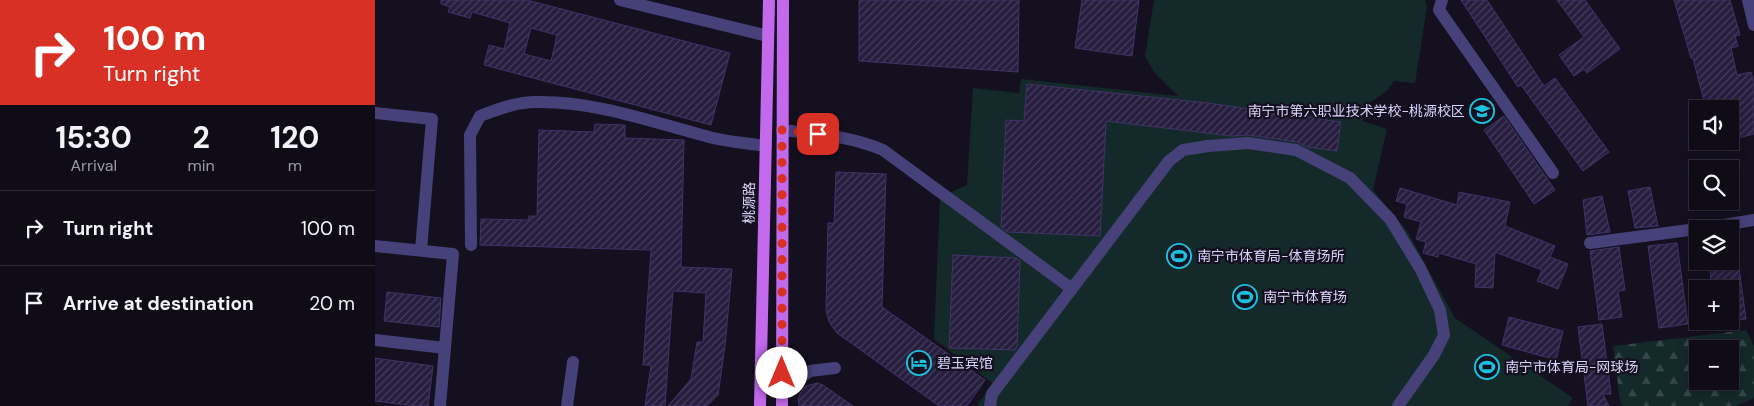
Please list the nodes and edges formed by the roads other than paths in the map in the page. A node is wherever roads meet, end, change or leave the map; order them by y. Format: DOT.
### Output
graph roads {
  1 [pos="619,0"];
  2 [pos="769,0"];
  3 [pos="783,0"];
  4 [pos="1442,0"];
  5 [pos="1748,0"];
  6 [pos="1754,25"];
  7 [pos="768,36"];
  8 [pos="375,114"];
  9 [pos="782,130"];
  10 [pos="766,146"];
  11 [pos="1553,173"];
  12 [pos="1754,220"];
  13 [pos="1739,222"];
  14 [pos="1689,230"];
  15 [pos="1590,243"];
  16 [pos="471,245"];
  17 [pos="375,246"];
  18 [pos="421,250"];
  19 [pos="1072,289"];
  20 [pos="375,340"];
  21 [pos="445,348"];
  22 [pos="573,362"];
  23 [pos="835,368"];
  24 [pos="782,392"];
  25 [pos="440,406"];
  26 [pos="567,406"];
  27 [pos="760,406"];
  28 [pos="782,406"];
  29 [pos="990,406"];
  30 [pos="1398,406"];
  1 -- 7 [label="street"];
  2 -- 7 [label="main road, 桃源路"];
  3 -- 9 [label="main road"];
  4 -- 11 [label="street"];
  5 -- 6 [label="street"];
  7 -- 10 [label="main road, 桃源路"];
  8 -- 18 [label="street"];
  9 -- 19 [label="street"];
  9 -- 24 [label="main road"];
  10 -- 16 [label="street"];
  10 -- 27 [label="main road, 桃源路"];
  12 -- 13 [label="street"];
  14 -- 15 [label="street"];
  17 -- 18 [label="street"];
  18 -- 21 [label="street"];
  19 -- 29 [label="street"];
  19 -- 30 [label="street"];
  20 -- 21 [label="street"];
  21 -- 25 [label="street"];
  22 -- 26 [label="street"];
  23 -- 24 [label="street"];
  24 -- 28 [label="main road"];
}
